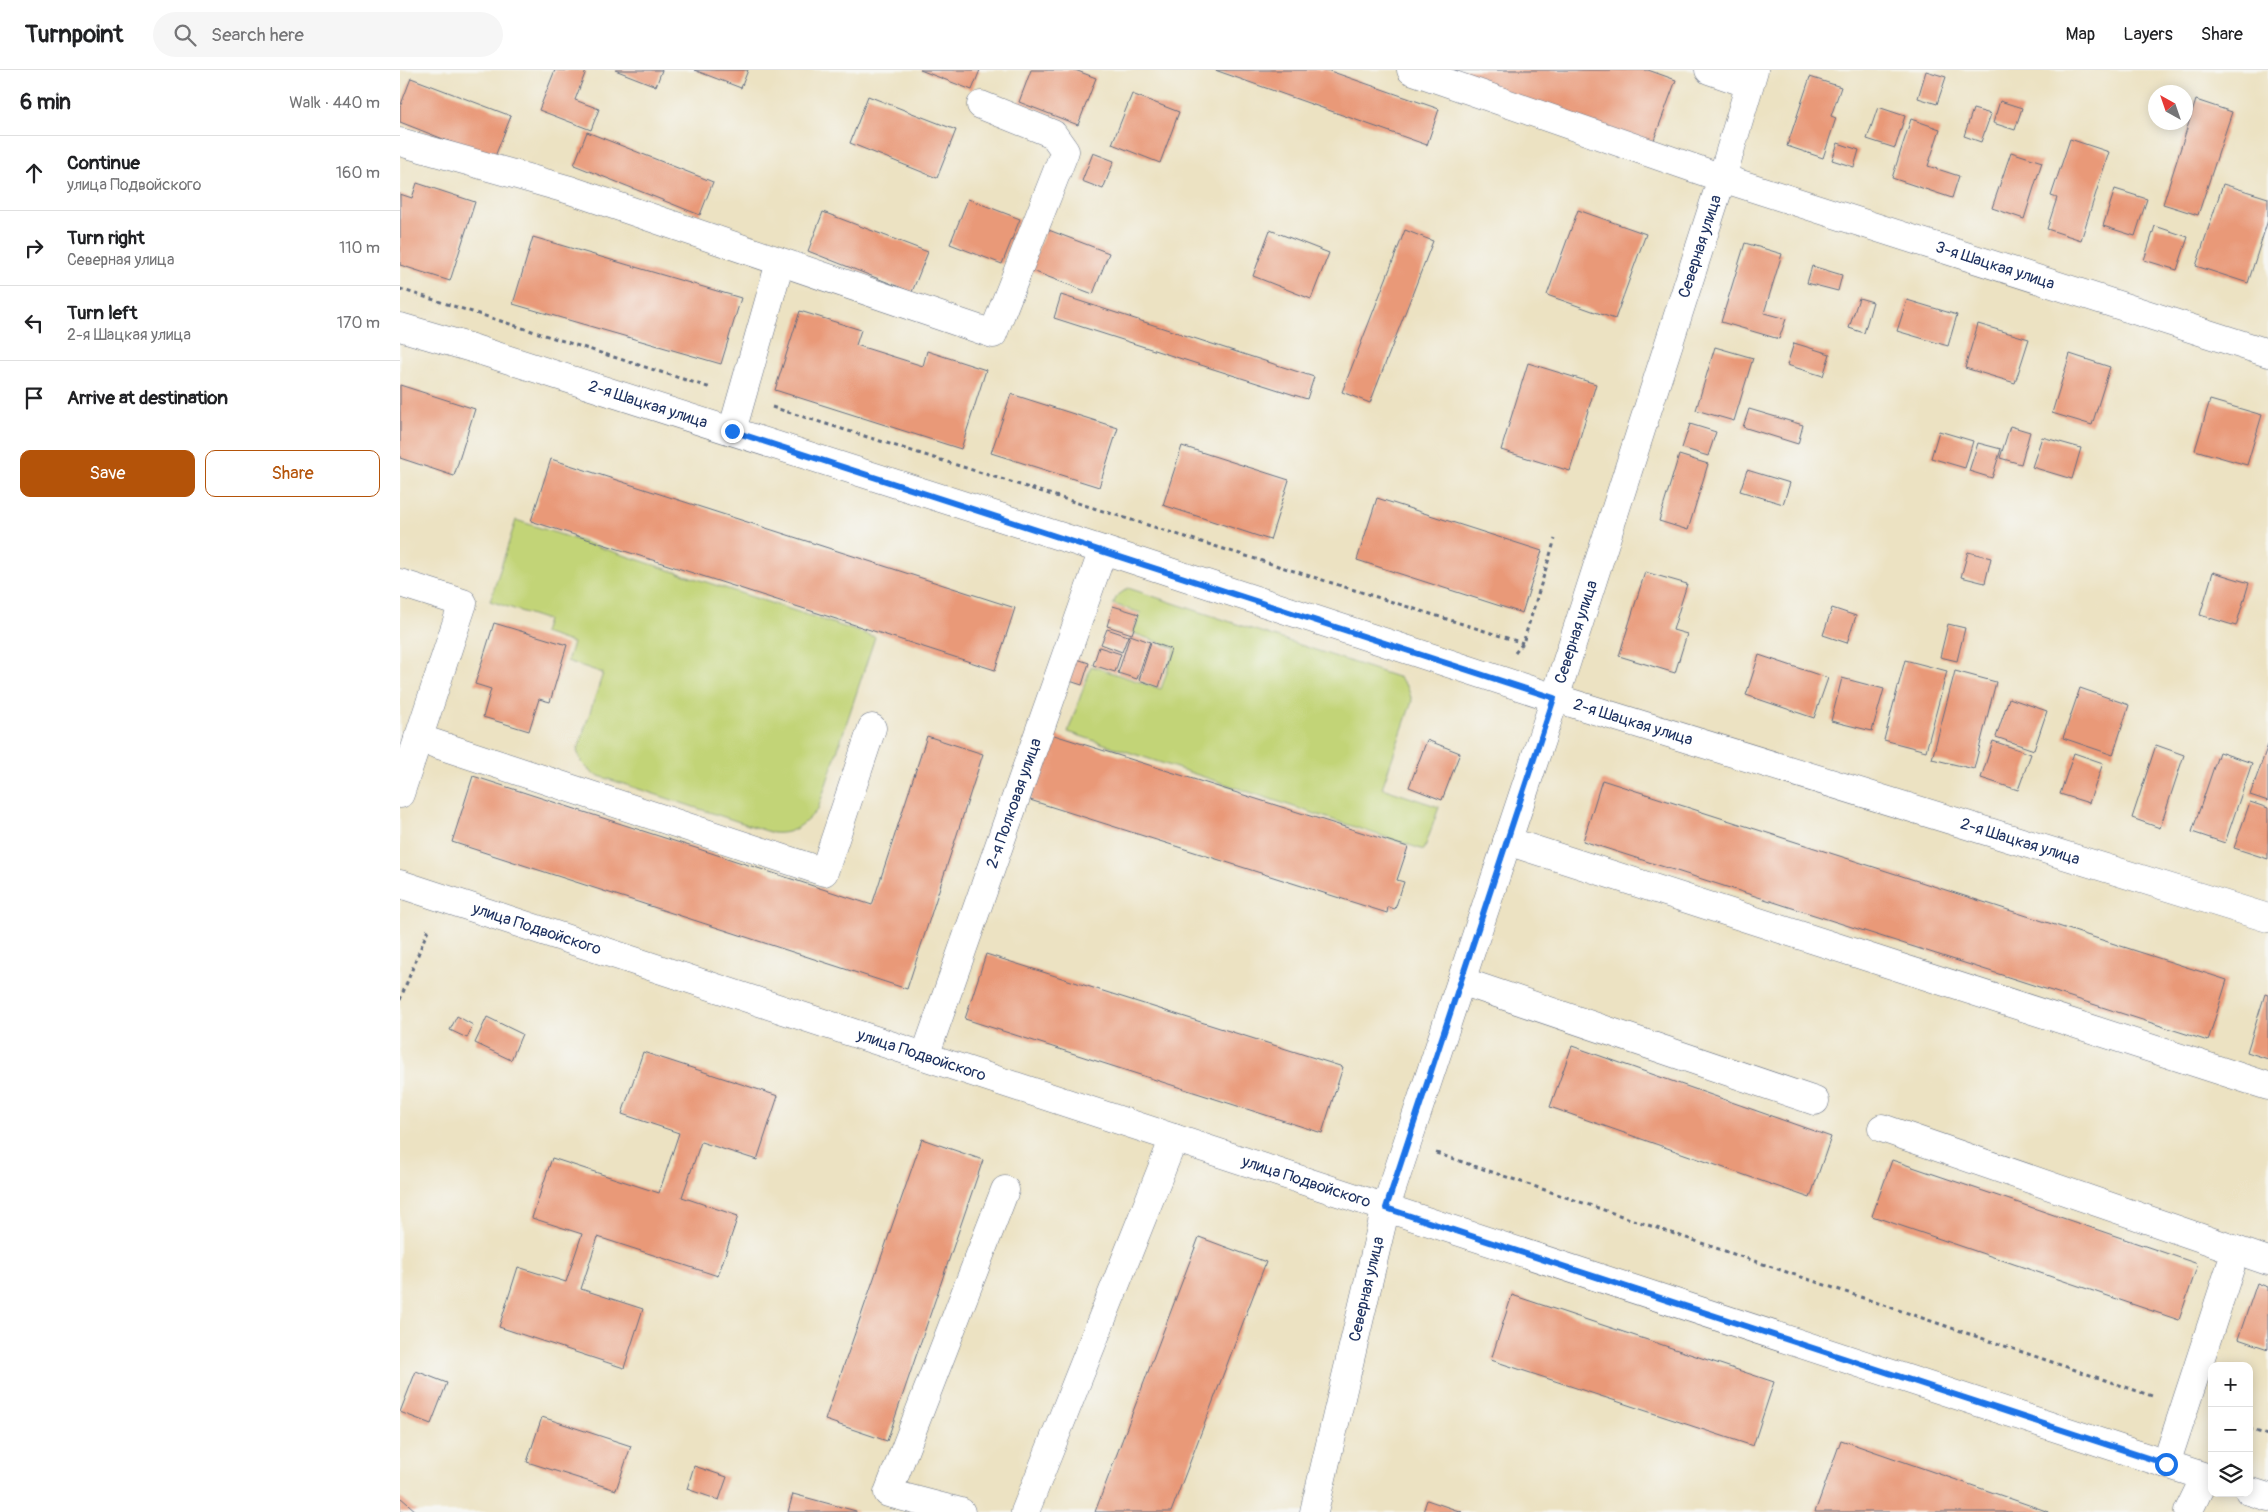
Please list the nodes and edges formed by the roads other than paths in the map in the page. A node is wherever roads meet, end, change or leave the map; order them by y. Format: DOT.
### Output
graph roads {
  1 [pos="1410,70"];
  2 [pos="1709,70"];
  3 [pos="1752,77"];
  4 [pos="980,105"];
  5 [pos="400,142"];
  6 [pos="1722,178"];
  7 [pos="780,262"];
  8 [pos="400,327"];
  9 [pos="2268,353"];
  10 [pos="732,431"];
  11 [pos="1103,550"];
  12 [pos="400,583"];
  13 [pos="1554,698"];
  14 [pos="872,728"];
  15 [pos="418,738"];
  16 [pos="400,794"];
  17 [pos="1507,841"];
  18 [pos="400,884"];
  19 [pos="2268,918"];
  20 [pos="1461,981"];
  21 [pos="925,1056"];
  22 [pos="2268,1086"];
  23 [pos="1815,1102"];
  24 [pos="1882,1128"];
  25 [pos="1174,1138"];
  26 [pos="1005,1190"];
  27 [pos="1386,1208"];
  28 [pos="2236,1250"];
  29 [pos="2268,1261"];
  30 [pos="2166,1464"];
  31 [pos="2208,1478"];
  32 [pos="2253,1492"];
  33 [pos="2268,1498"];
  34 [pos="961,1512"];
  35 [pos="1025,1512"];
  36 [pos="1314,1512"];
  37 [pos="2188,1512"];
  1 -- 6 [label="street, 3-я Шацкая улица"];
  2 -- 3 [label="street"];
  3 -- 6 [label="street, Северная улица"];
  4 -- 7 [label="street"];
  5 -- 7 [label="street"];
  6 -- 9 [label="street, 3-я Шацкая улица"];
  6 -- 13 [label="street, Северная улица"];
  7 -- 10 [label="street"];
  8 -- 10 [label="street, 2-я Шацкая улица"];
  10 -- 11 [label="street, 2-я Шацкая улица"];
  11 -- 13 [label="street, 2-я Шацкая улица"];
  11 -- 21 [label="street, 2-я Полковая улица"];
  12 -- 15 [label="street"];
  13 -- 17 [label="street, Северная улица"];
  13 -- 19 [label="street, 2-я Шацкая улица"];
  14 -- 15 [label="street"];
  15 -- 16 [label="street"];
  17 -- 20 [label="street, Северная улица"];
  17 -- 22 [label="street"];
  18 -- 21 [label="street, улица Подвойского"];
  20 -- 23 [label="street"];
  20 -- 27 [label="street, Северная улица"];
  21 -- 25 [label="street, улица Подвойского"];
  24 -- 28 [label="street"];
  25 -- 27 [label="street, улица Подвойского"];
  25 -- 35 [label="street"];
  26 -- 34 [label="street"];
  27 -- 30 [label="street, улица Подвойского"];
  27 -- 36 [label="street, Северная улица"];
  28 -- 29 [label="street"];
  28 -- 30 [label="street"];
  30 -- 31 [label="street, улица Подвойского"];
  31 -- 37 [label="street"];
  32 -- 33 [label="street"];
}
